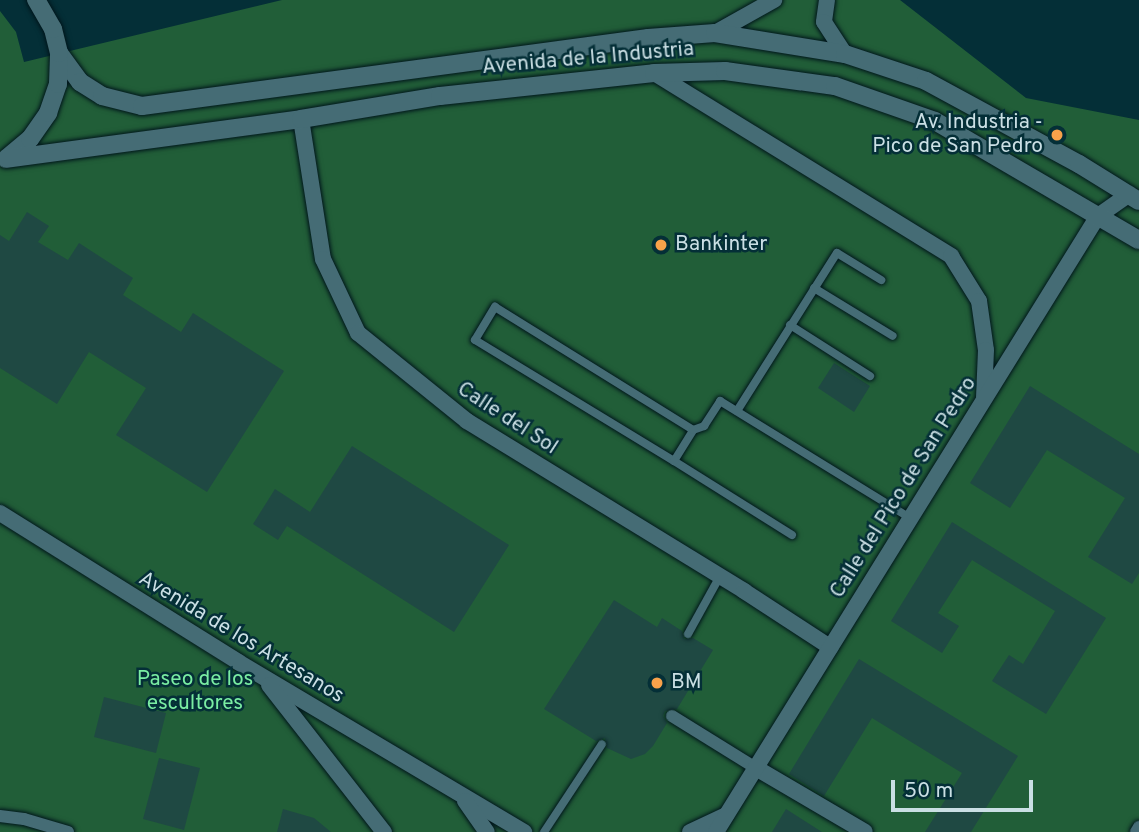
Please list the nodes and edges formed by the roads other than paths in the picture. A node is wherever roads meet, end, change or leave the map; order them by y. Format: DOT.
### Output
graph roads {
  1 [pos="774,0"];
  2 [pos="827,0"];
  3 [pos="41,2"];
  4 [pos="715,33"];
  5 [pos="59,53"];
  6 [pos="845,54"];
  7 [pos="654,73"];
  8 [pos="301,119"];
  9 [pos="3,160"];
  10 [pos="1134,198"];
  11 [pos="1098,216"];
  12 [pos="1139,240"];
  13 [pos="881,280"];
  14 [pos="814,288"];
  15 [pos="790,326"];
  16 [pos="893,336"];
  17 [pos="870,376"];
  18 [pos="984,399"];
  19 [pos="737,411"];
  20 [pos="693,430"];
  21 [pos="674,461"];
  22 [pos="0,513"];
  23 [pos="910,518"];
  24 [pos="792,535"];
  25 [pos="720,576"];
  26 [pos="688,634"];
  27 [pos="830,647"];
  28 [pos="264,677"];
  29 [pos="672,716"];
  30 [pos="601,744"];
  31 [pos="756,768"];
  32 [pos="462,796"];
  33 [pos="726,815"];
  34 [pos="0,816"];
  35 [pos="1139,827"];
  36 [pos="68,832"];
  37 [pos="384,832"];
  38 [pos="487,832"];
  39 [pos="524,832"];
  40 [pos="544,832"];
  41 [pos="690,832"];
  42 [pos="716,832"];
  43 [pos="865,832"];
  44 [pos="1136,832"];
  1 -- 4 [label="street"];
  2 -- 6 [label="street"];
  3 -- 5 [label="street"];
  4 -- 5 [label="street, Avenida de la Industria"];
  4 -- 6 [label="street, Avenida de la Industria"];
  5 -- 9 [label="street"];
  6 -- 10 [label="street, Avenida de la Industria"];
  7 -- 8 [label="street, Avenida de la Industria"];
  7 -- 11 [label="street, Avenida de la Industria"];
  7 -- 18 [label="street"];
  8 -- 9 [label="street, Avenida de la Industria"];
  8 -- 25 [label="street, Calle del Sol"];
  10 -- 11 [label="street, Calle del Pico de San Pedro"];
  11 -- 12 [label="street, Avenida de la Industria"];
  11 -- 18 [label="street, Calle del Pico de San Pedro"];
  13 -- 14 [label="lane"];
  14 -- 15 [label="lane"];
  14 -- 16 [label="lane"];
  15 -- 17 [label="lane"];
  15 -- 19 [label="lane"];
  18 -- 23 [label="street, Calle del Pico de San Pedro"];
  19 -- 20 [label="lane"];
  19 -- 23 [label="lane"];
  20 -- 21 [label="lane"];
  20 -- 21 [label="lane"];
  21 -- 24 [label="lane"];
  22 -- 28 [label="street, Avenida de los Artesanos"];
  23 -- 27 [label="street, Calle del Pico de San Pedro"];
  25 -- 26 [label="lane"];
  25 -- 27 [label="street, Calle del Sol"];
  27 -- 31 [label="street, Calle del Pico de San Pedro"];
  28 -- 32 [label="street, Avenida de los Artesanos"];
  28 -- 37 [label="street"];
  29 -- 31 [label="street"];
  30 -- 40 [label="lane"];
  31 -- 33 [label="street, Calle del Pico de San Pedro"];
  31 -- 43 [label="street"];
  32 -- 38 [label="street, Avenida de los Artesanos"];
  32 -- 39 [label="street, Avenida de los Artesanos"];
  33 -- 41 [label="street"];
  33 -- 42 [label="street, Calle del Pico de San Pedro"];
  34 -- 36 [label="street"];
  35 -- 44 [label="street"];
}
